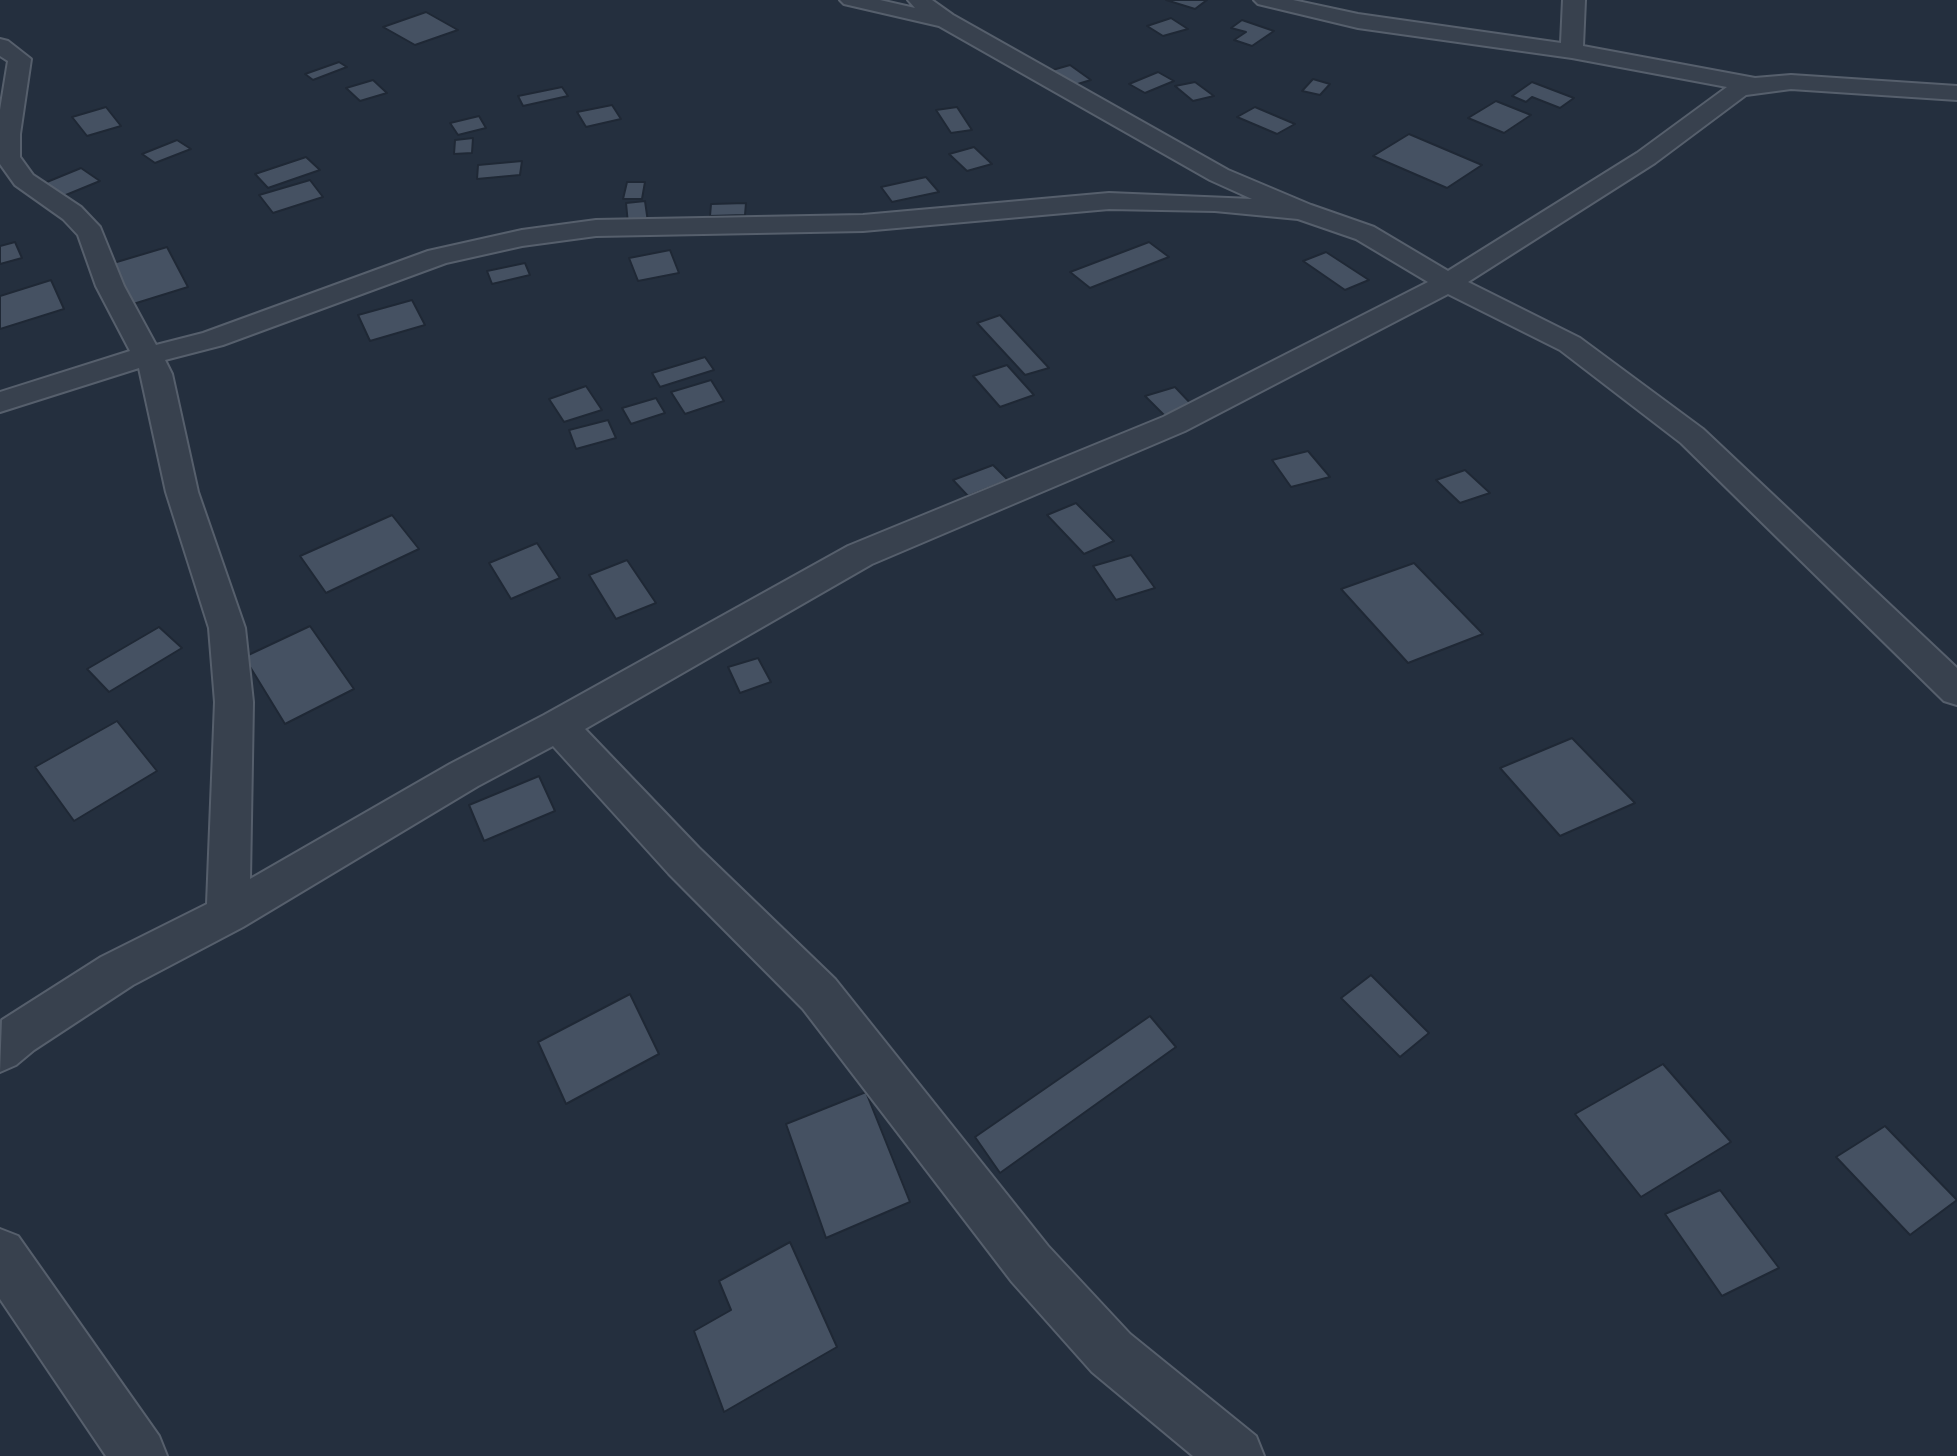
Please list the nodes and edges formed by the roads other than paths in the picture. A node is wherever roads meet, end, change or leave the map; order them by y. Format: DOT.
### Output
graph roads {
  1 [pos="851,0"];
  2 [pos="919,0"];
  3 [pos="1265,0"];
  4 [pos="1574,0"];
  5 [pos="945,20"];
  6 [pos="0,46"];
  7 [pos="1572,51"];
  8 [pos="1755,85"];
  9 [pos="1957,93"];
  10 [pos="1302,211"];
  11 [pos="1448,283"];
  12 [pos="146,356"];
  13 [pos="0,402"];
  14 [pos="1957,691"];
  15 [pos="558,726"];
  16 [pos="228,914"];
  17 [pos="0,1050"];
  18 [pos="0,1254"];
  19 [pos="139,1456"];
  20 [pos="1236,1456"];
  1 -- 5 [label="street"];
  2 -- 5 [label="street"];
  3 -- 7 [label="street"];
  4 -- 7 [label="street"];
  5 -- 10 [label="street"];
  6 -- 12 [label="street"];
  7 -- 8 [label="street"];
  8 -- 9 [label="street"];
  8 -- 11 [label="street"];
  10 -- 11 [label="street"];
  10 -- 12 [label="street"];
  11 -- 14 [label="street"];
  11 -- 15 [label="street"];
  12 -- 13 [label="street"];
  12 -- 16 [label="street"];
  15 -- 16 [label="street"];
  15 -- 20 [label="street"];
  16 -- 17 [label="street"];
  18 -- 19 [label="street"];
}
